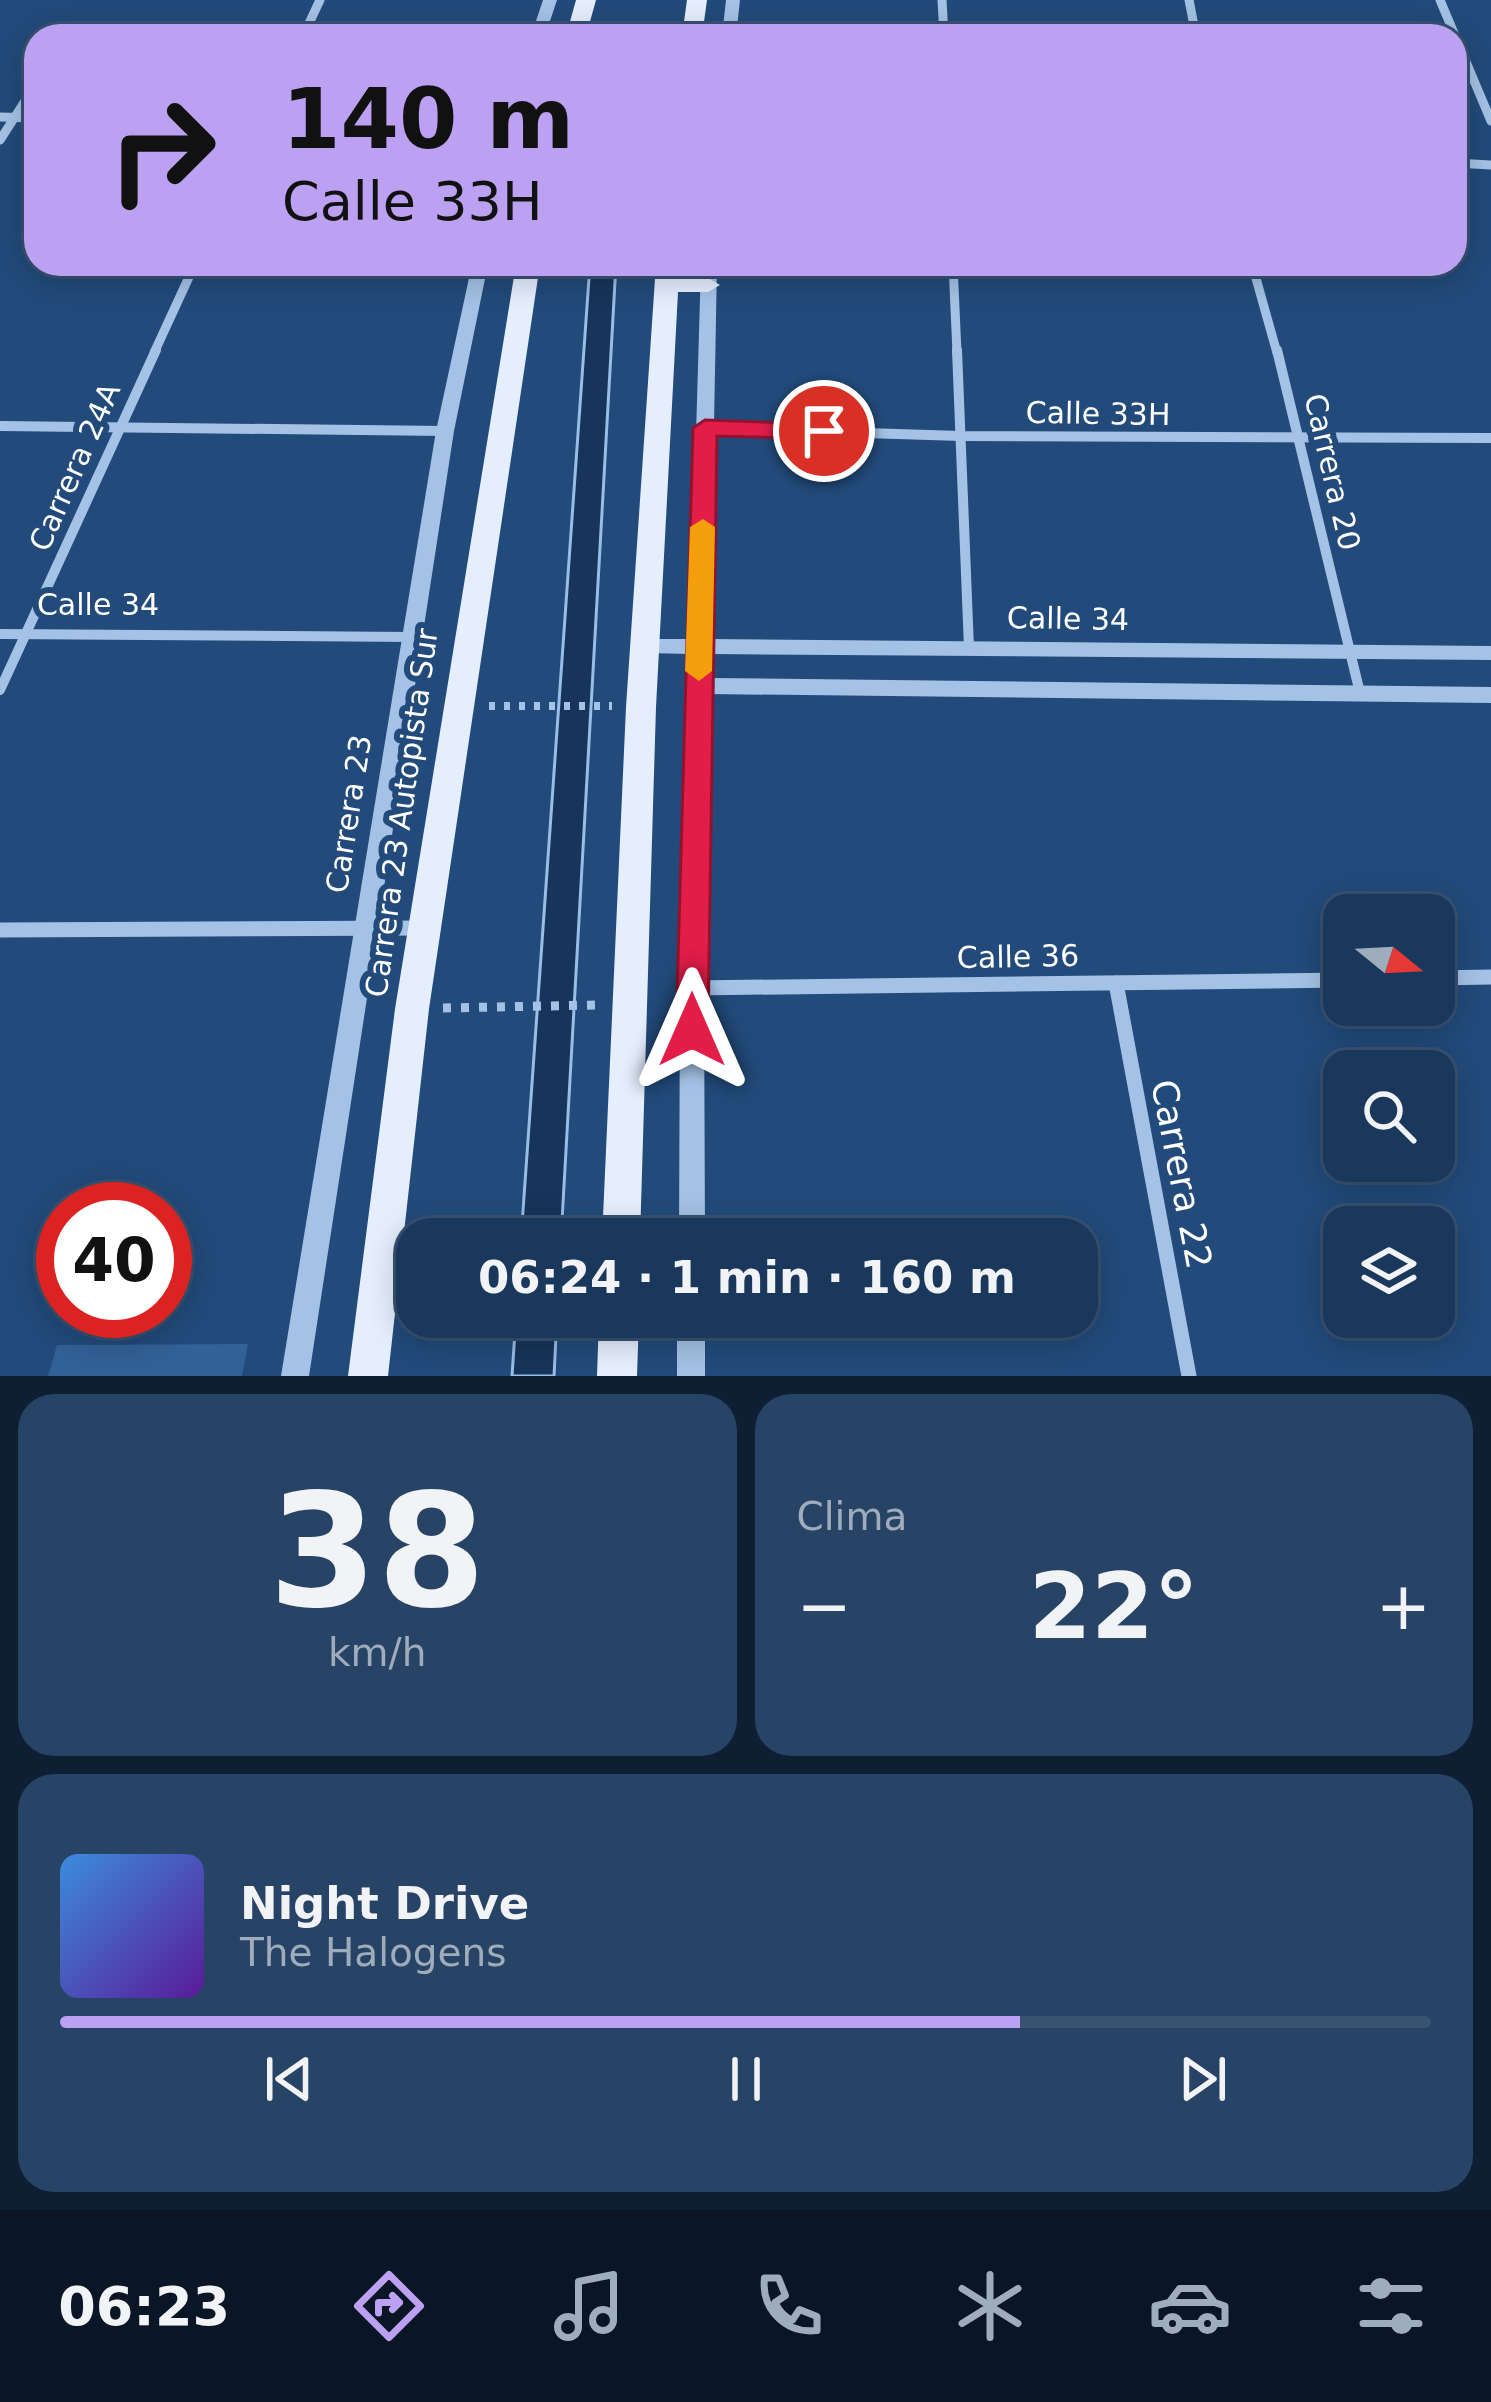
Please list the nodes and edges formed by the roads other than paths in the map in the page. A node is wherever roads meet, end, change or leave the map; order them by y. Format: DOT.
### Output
graph roads {
  1 [pos="1467,64"];
  2 [pos="24,103"];
  3 [pos="0,117"];
  4 [pos="15,117"];
  5 [pos="24,117"];
  6 [pos="1491,121"];
  7 [pos="0,140"];
  8 [pos="189,276"];
  9 [pos="477,276"];
  10 [pos="526,276"];
  11 [pos="667,276"];
  12 [pos="708,276"];
  13 [pos="954,276"];
  14 [pos="1255,276"];
  15 [pos="0,426"];
  16 [pos="118,426"];
  17 [pos="705,428"];
  18 [pos="445,431"];
  19 [pos="961,436"];
  20 [pos="1491,438"];
  21 [pos="1302,440"];
  22 [pos="0,634"];
  23 [pos="28,634"];
  24 [pos="412,637"];
  25 [pos="644,646"];
  26 [pos="699,647"];
  27 [pos="970,648"];
  28 [pos="1348,653"];
  29 [pos="1491,653"];
  30 [pos="698,686"];
  31 [pos="0,690"];
  32 [pos="1360,693"];
  33 [pos="1491,695"];
  34 [pos="364,928"];
  35 [pos="424,928"];
  36 [pos="0,930"];
  37 [pos="1491,977"];
  38 [pos="1455,978"];
  39 [pos="1323,980"];
  40 [pos="1116,983"];
  41 [pos="692,988"];
  42 [pos="622,1218"];
  43 [pos="692,1218"];
  44 [pos="618,1338"];
  45 [pos="692,1338"];
  46 [pos="295,1376"];
  47 [pos="368,1376"];
  48 [pos="617,1376"];
  49 [pos="691,1376"];
  50 [pos="1189,1376"];
  1 -- 6 [label="street"];
  2 -- 4 [label="street"];
  3 -- 4 [label="street"];
  4 -- 5 [label="street"];
  4 -- 7 [label="street"];
  8 -- 16 [label="street, Carrera 24A"];
  9 -- 18 [label="street, Carrera 23"];
  10 -- 35 [label="main road, Carrera 23 Autopista Sur"];
  11 -- 25 [label="main road"];
  12 -- 17 [label="street"];
  13 -- 19 [label="street"];
  14 -- 21 [label="street, Carrera 20"];
  15 -- 16 [label="street"];
  16 -- 18 [label="street"];
  16 -- 23 [label="street, Carrera 24A"];
  17 -- 19 [label="street, Calle 33H"];
  17 -- 26 [label="street"];
  18 -- 24 [label="street, Carrera 23"];
  19 -- 21 [label="street, Calle 33H"];
  19 -- 27 [label="street"];
  20 -- 21 [label="street, Calle 33H"];
  21 -- 28 [label="street, Carrera 20"];
  22 -- 23 [label="street, Calle 34"];
  23 -- 24 [label="street, Calle 34"];
  23 -- 31 [label="street, Carrera 24A"];
  24 -- 34 [label="street, Carrera 23"];
  25 -- 26 [label="street, Calle 34"];
  25 -- 42 [label="main road"];
  26 -- 27 [label="street, Calle 34"];
  26 -- 30 [label="street"];
  27 -- 28 [label="street, Calle 34"];
  28 -- 29 [label="street, Calle 34"];
  28 -- 32 [label="street, Carrera 20"];
  30 -- 32 [label="street"];
  30 -- 41 [label="street"];
  32 -- 33 [label="street"];
  34 -- 35 [label="street"];
  34 -- 36 [label="street"];
  34 -- 46 [label="street, Carrera 23"];
  35 -- 47 [label="main road, Carrera 23 Autopista Sur"];
  37 -- 38 [label="street"];
  39 -- 40 [label="street, Calle 36"];
  40 -- 41 [label="street, Calle 36"];
  40 -- 50 [label="street, Carrera 22"];
  41 -- 43 [label="street"];
  44 -- 48 [label="main road"];
  45 -- 49 [label="street"];
}
